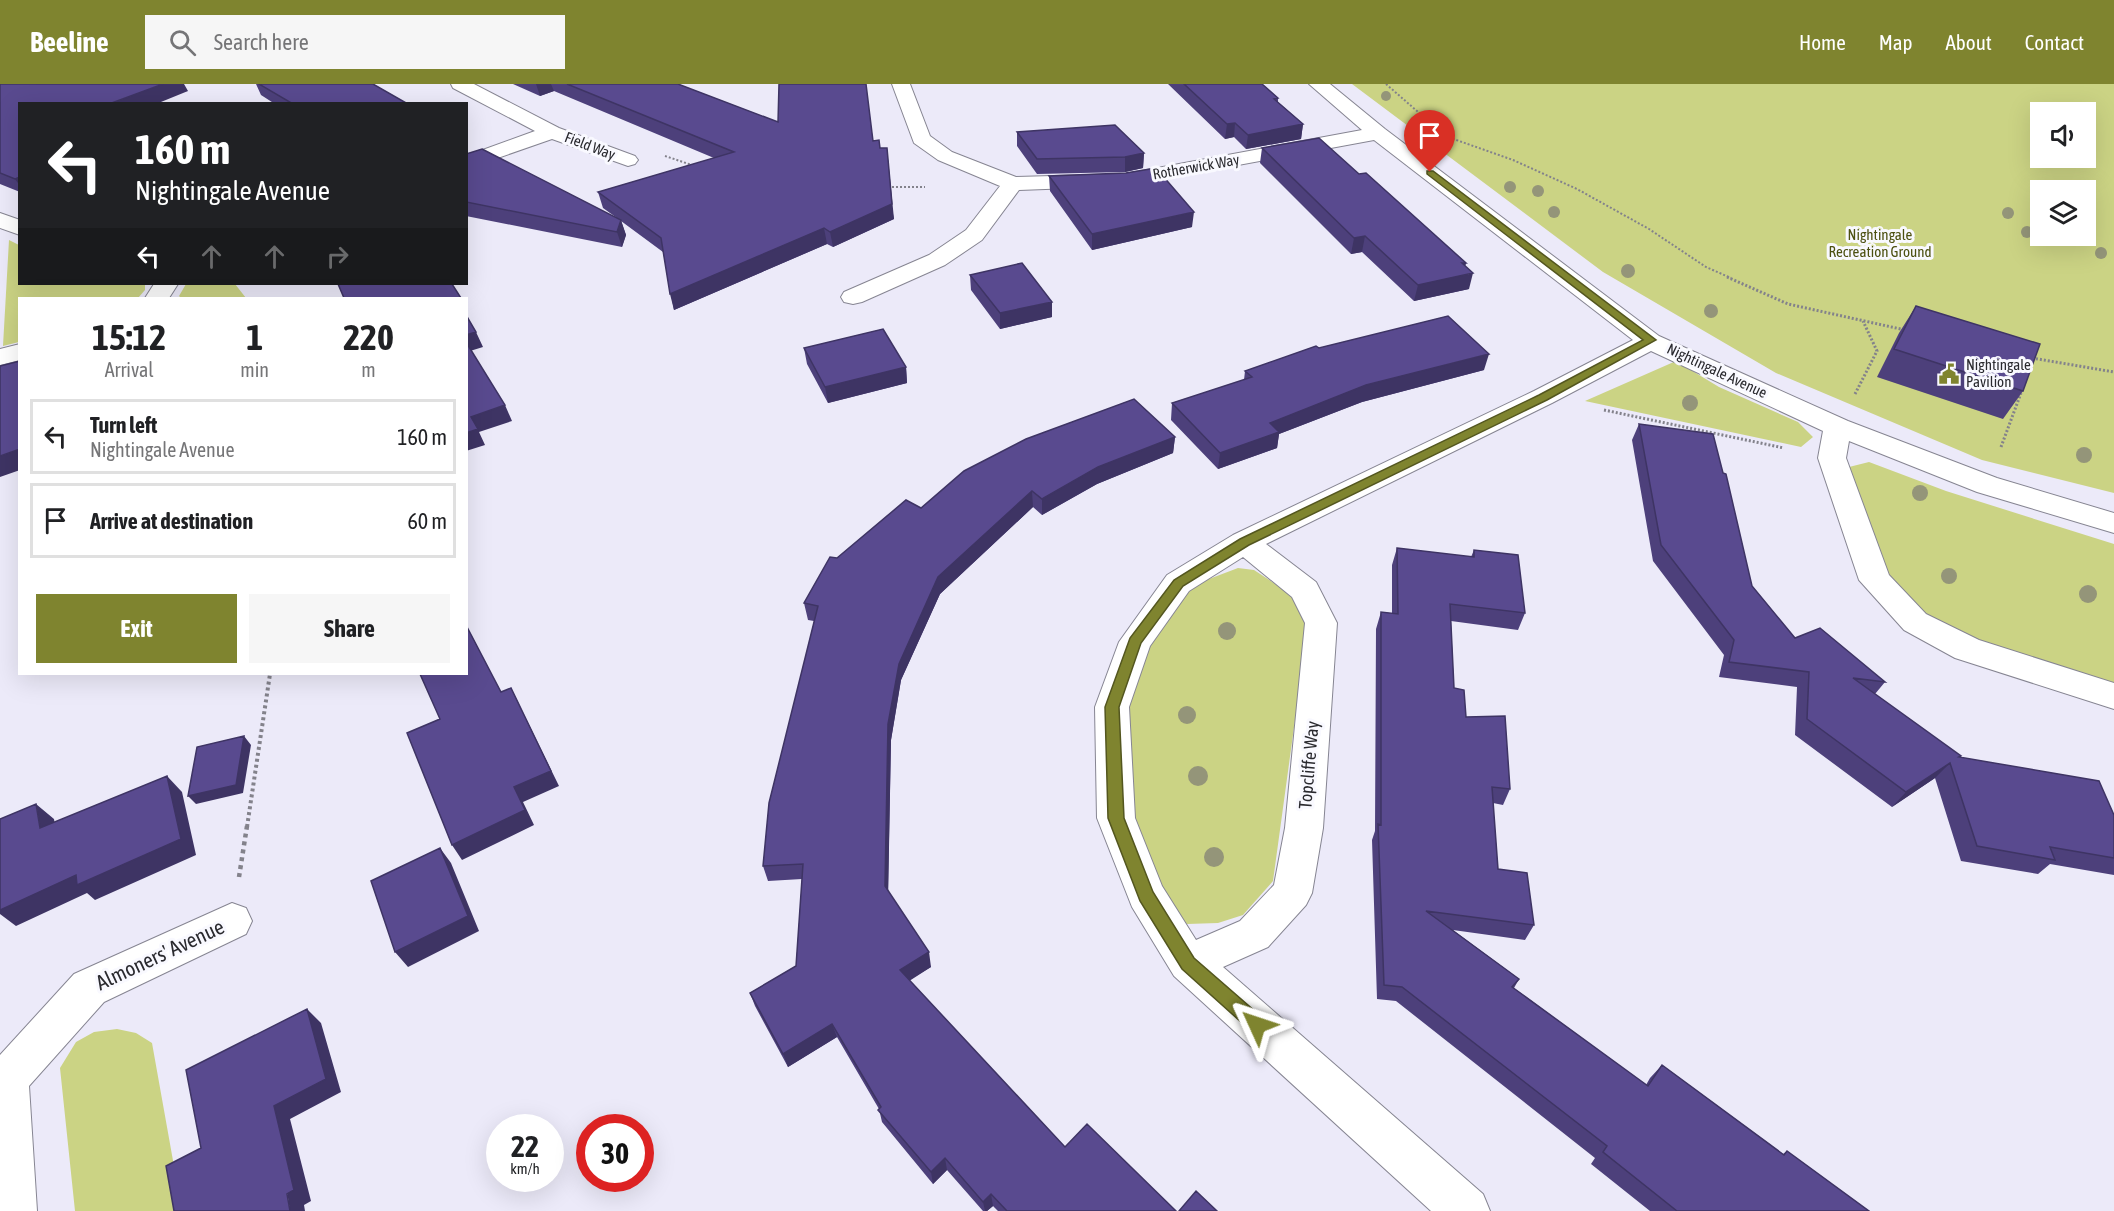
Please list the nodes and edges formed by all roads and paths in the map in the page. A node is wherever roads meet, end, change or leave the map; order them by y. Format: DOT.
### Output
graph roads {
  1 [pos="460,84"];
  2 [pos="900,84"];
  3 [pos="1318,84"];
  4 [pos="1386,84"];
  5 [pos="1436,128"];
  6 [pos="552,132"];
  7 [pos="1378,133"];
  8 [pos="1445,136"];
  9 [pos="628,160"];
  10 [pos="468,162"];
  11 [pos="704,169"];
  12 [pos="1013,184"];
  13 [pos="884,187"];
  14 [pos="930,188"];
  15 [pos="0,220"];
  16 [pos="18,227"];
  17 [pos="853,297"];
  18 [pos="1863,321"];
  19 [pos="1914,332"];
  20 [pos="1650,340"];
  21 [pos="18,352"];
  22 [pos="2022,356"];
  23 [pos="0,357"];
  24 [pos="2033,358"];
  25 [pos="2029,369"];
  26 [pos="2114,372"];
  27 [pos="2022,390"];
  28 [pos="1543,398"];
  29 [pos="1838,427"];
  30 [pos="1832,458"];
  31 [pos="1987,485"];
  32 [pos="2114,523"];
  33 [pos="1244,542"];
  34 [pos="270,675"];
  35 [pos="2114,696"];
  36 [pos="232,921"];
  37 [pos="1188,963"];
  38 [pos="13,1211"];
  39 [pos="1466,1211"];
  1 -- 6 [label="street, Field Way"];
  2 -- 12 [label="street, Rotherwick Way"];
  3 -- 7 [label="street, Nightingale Avenue"];
  4 -- 5 [label="path"];
  6 -- 9 [label="street, Field Way"];
  6 -- 10 [label="street, Field Way"];
  7 -- 12 [label="street, Rotherwick Way"];
  7 -- 20 [label="street, Nightingale Avenue"];
  8 -- 18 [label="path"];
  9 -- 11 [label="path"];
  12 -- 17 [label="street"];
  13 -- 14 [label="path"];
  15 -- 16 [label="street"];
  18 -- 19 [label="path"];
  18 -- 29 [label="path"];
  20 -- 28 [label="street"];
  20 -- 29 [label="street, Nightingale Avenue"];
  21 -- 23 [label="street"];
  22 -- 24 [label="path"];
  24 -- 25 [label="path"];
  24 -- 26 [label="path"];
  27 -- 31 [label="path"];
  28 -- 30 [label="path"];
  28 -- 33 [label="street"];
  29 -- 30 [label="street"];
  29 -- 31 [label="street, Nightingale Avenue"];
  30 -- 35 [label="street"];
  31 -- 32 [label="street, Nightingale Avenue"];
  33 -- 37 [label="street"];
  33 -- 37 [label="street, Topcliffe Way"];
  34 -- 36 [label="path"];
  36 -- 38 [label="street, Almoners' Avenue"];
  37 -- 39 [label="street"];
}
